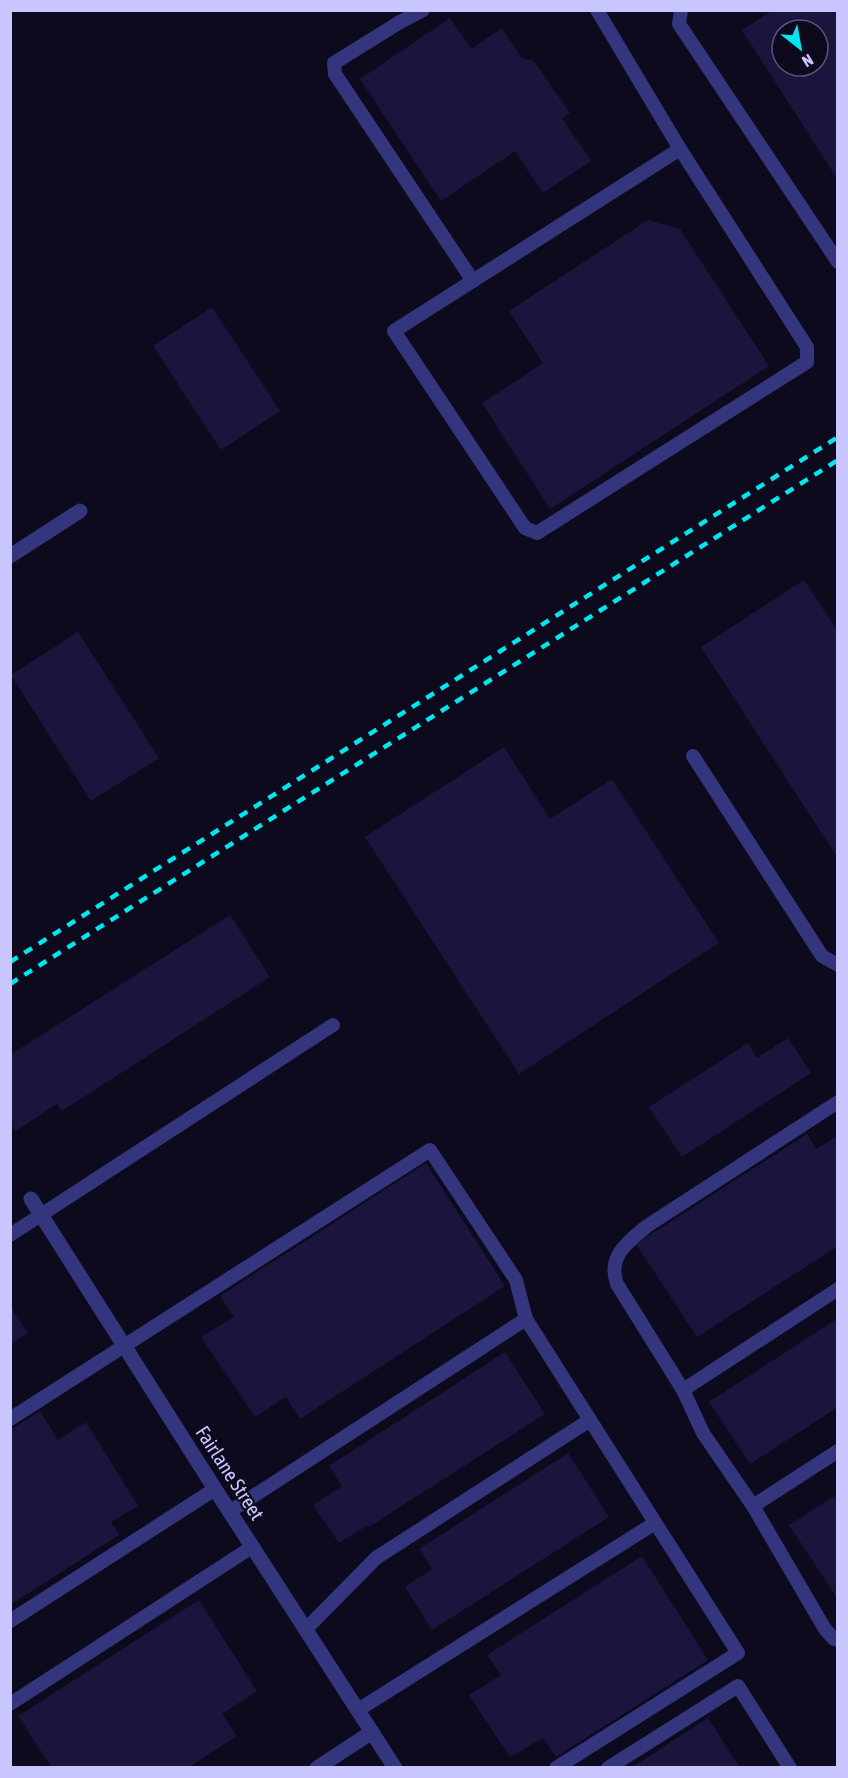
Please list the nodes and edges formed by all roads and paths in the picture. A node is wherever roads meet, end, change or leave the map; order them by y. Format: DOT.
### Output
graph roads {
  1 [pos="423,10"];
  2 [pos="597,10"];
  3 [pos="681,10"];
  4 [pos="680,149"];
  5 [pos="837,262"];
  6 [pos="473,281"];
  7 [pos="80,511"];
  8 [pos="10,556"];
  9 [pos="693,756"];
  10 [pos="837,964"];
  11 [pos="333,1025"];
  12 [pos="837,1102"];
  13 [pos="31,1199"];
  14 [pos="42,1216"];
  15 [pos="10,1235"];
  16 [pos="837,1289"];
  17 [pos="526,1318"];
  18 [pos="124,1346"];
  19 [pos="683,1390"];
  20 [pos="10,1419"];
  21 [pos="590,1420"];
  22 [pos="837,1451"];
  23 [pos="215,1489"];
  24 [pos="753,1506"];
  25 [pos="230,1512"];
  26 [pos="655,1523"];
  27 [pos="252,1546"];
  28 [pos="10,1621"];
  29 [pos="306,1629"];
  30 [pos="837,1640"];
  31 [pos="10,1704"];
  32 [pos="358,1710"];
  33 [pos="372,1732"];
  34 [pos="317,1767"];
  35 [pos="395,1767"];
  36 [pos="556,1767"];
  37 [pos="608,1767"];
  38 [pos="790,1767"];
  1 -- 6 [label="lane"];
  2 -- 4 [label="lane"];
  3 -- 5 [label="lane"];
  4 -- 6 [label="lane"];
  4 -- 6 [label="lane"];
  7 -- 8 [label="street"];
  9 -- 10 [label="lane"];
  11 -- 14 [label="lane"];
  12 -- 19 [label="lane"];
  13 -- 14 [label="street, Fairlane Street"];
  14 -- 15 [label="lane"];
  14 -- 18 [label="street, Fairlane Street"];
  16 -- 19 [label="lane"];
  17 -- 18 [label="lane"];
  17 -- 21 [label="lane"];
  17 -- 25 [label="lane"];
  18 -- 20 [label="lane"];
  18 -- 23 [label="street, Fairlane Street"];
  19 -- 24 [label="lane"];
  21 -- 26 [label="lane"];
  21 -- 29 [label="lane"];
  22 -- 24 [label="lane"];
  23 -- 25 [label="street, Fairlane Street"];
  23 -- 28 [label="lane"];
  24 -- 30 [label="lane"];
  25 -- 27 [label="street, Fairlane Street"];
  26 -- 32 [label="lane"];
  26 -- 36 [label="lane"];
  27 -- 29 [label="street, Fairlane Street"];
  27 -- 31 [label="lane"];
  29 -- 32 [label="street, Fairlane Street"];
  32 -- 33 [label="street, Fairlane Street"];
  33 -- 34 [label="street"];
  33 -- 35 [label="street, Fairlane Street"];
  37 -- 38 [label="lane"];
}
